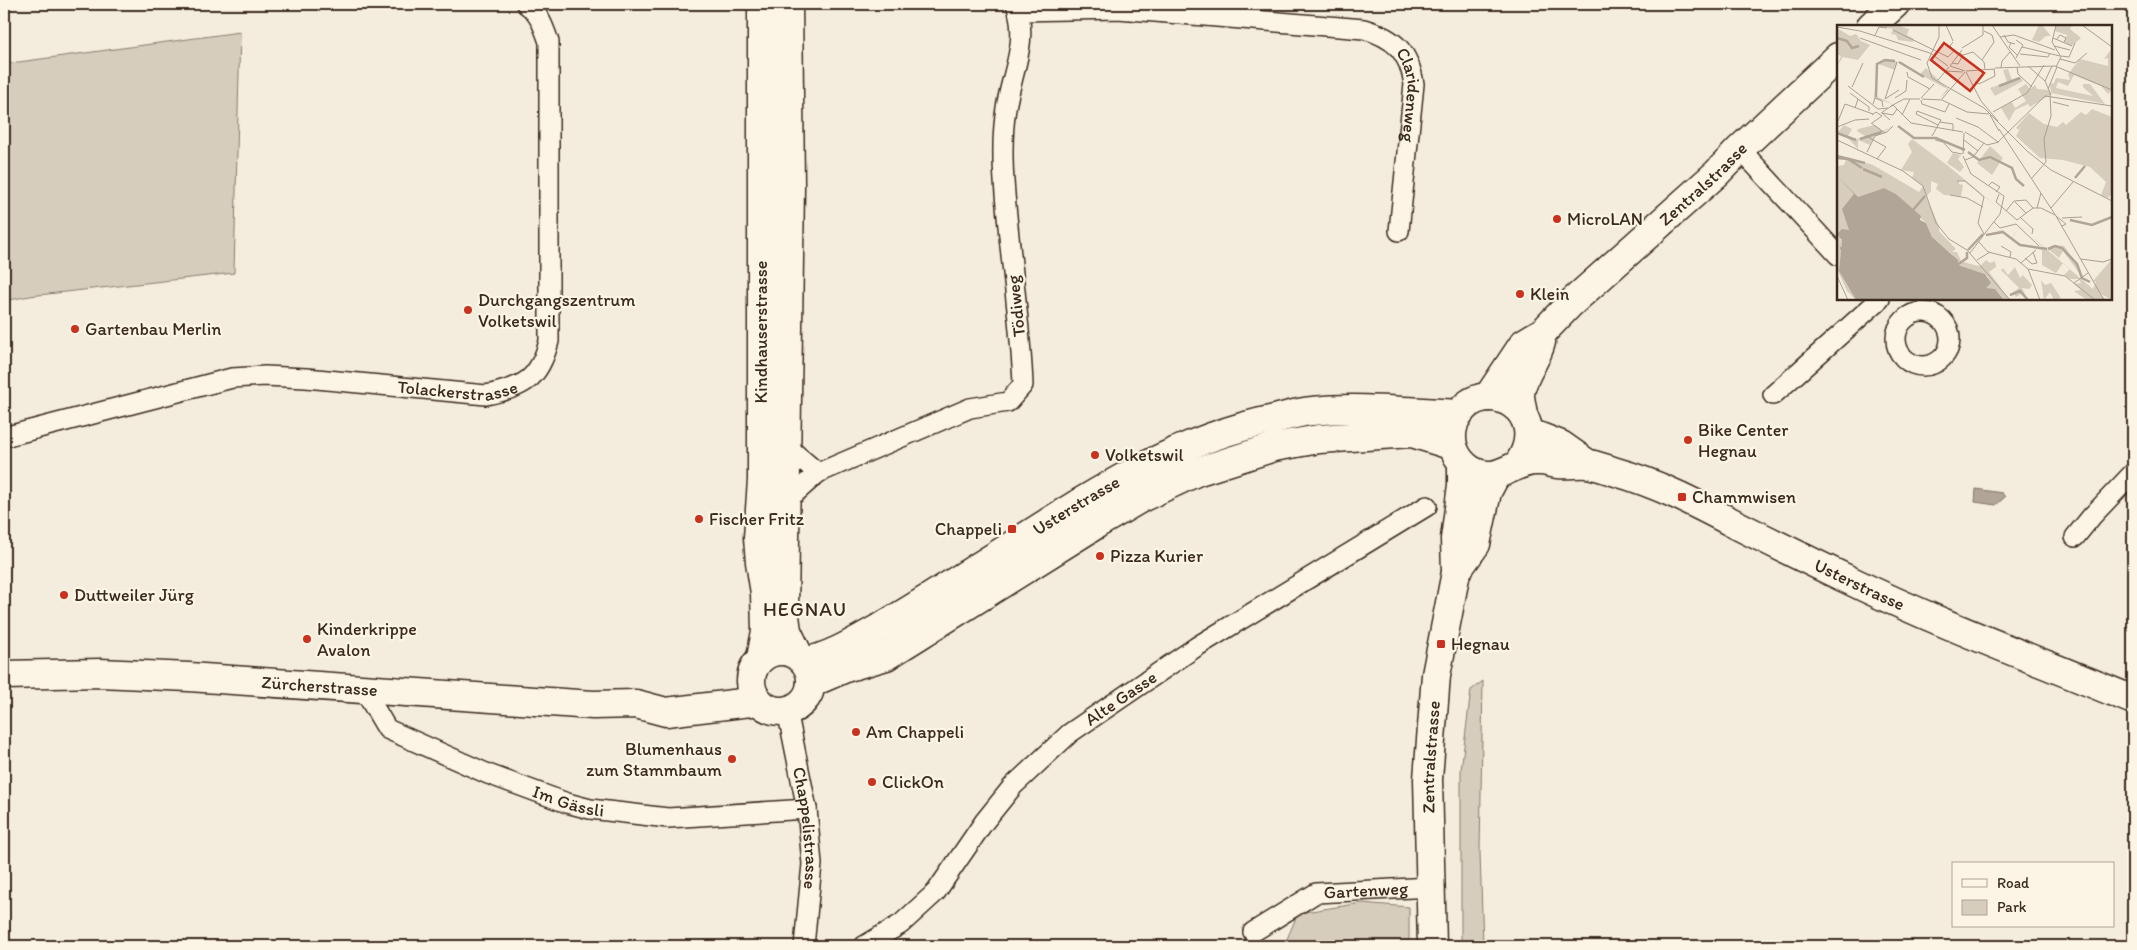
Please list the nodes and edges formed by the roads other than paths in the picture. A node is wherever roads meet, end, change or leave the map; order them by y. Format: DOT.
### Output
graph roads {
  1 [pos="526,4"];
  2 [pos="762,4"];
  3 [pos="788,4"];
  4 [pos="1895,4"];
  5 [pos="1018,7"];
  6 [pos="1872,25"];
  7 [pos="1837,58"];
  8 [pos="1740,149"];
  9 [pos="1399,231"];
  10 [pos="1837,254"];
  11 [pos="1878,300"];
  12 [pos="1880,300"];
  13 [pos="1937,307"];
  14 [pos="1902,322"];
  15 [pos="1544,331"];
  16 [pos="1772,395"];
  17 [pos="1488,397"];
  18 [pos="1458,414"];
  19 [pos="1526,424"];
  20 [pos="4,437"];
  21 [pos="785,446"];
  22 [pos="1457,454"];
  23 [pos="1588,464"];
  24 [pos="1507,469"];
  25 [pos="818,473"];
  26 [pos="2133,474"];
  27 [pos="784,502"];
  28 [pos="1427,506"];
  29 [pos="2075,538"];
  30 [pos="1456,572"];
  31 [pos="757,666"];
  32 [pos="805,667"];
  33 [pos="4,675"];
  34 [pos="364,690"];
  35 [pos="2133,700"];
  36 [pos="759,701"];
  37 [pos="636,704"];
  38 [pos="787,710"];
  39 [pos="807,809"];
  40 [pos="1431,887"];
  41 [pos="1253,932"];
  42 [pos="804,946"];
  43 [pos="864,946"];
  44 [pos="1432,946"];
  1 -- 20 [label="street, Tolackerstrasse"];
  2 -- 31 [label="main road, Kindhauserstrasse"];
  3 -- 21 [label="main road, Kindhauserstrasse"];
  4 -- 6 [label="main road"];
  5 -- 9 [label="street, Claridenweg"];
  5 -- 25 [label="street, Tödiweg"];
  7 -- 8 [label="main road, Zentralstrasse"];
  8 -- 10 [label="street"];
  8 -- 15 [label="main road, Zentralstrasse"];
  11 -- 16 [label="street"];
  12 -- 14 [label="street"];
  13 -- 14 [label="street"];
  13 -- 14 [label="street"];
  15 -- 17 [label="main road, Zentralstrasse"];
  15 -- 19 [label="main road, Zentralstrasse"];
  17 -- 18 [label="main road"];
  17 -- 19 [label="main road, Usterstrasse"];
  18 -- 22 [label="main road"];
  18 -- 32 [label="main road, Usterstrasse"];
  19 -- 23 [label="main road, Usterstrasse"];
  19 -- 24 [label="main road"];
  21 -- 25 [label="street"];
  21 -- 27 [label="main road, Kindhauserstrasse"];
  22 -- 24 [label="main road, Usterstrasse"];
  22 -- 30 [label="main road, Zentralstrasse"];
  22 -- 32 [label="main road, Usterstrasse"];
  23 -- 24 [label="main road, Usterstrasse"];
  23 -- 35 [label="main road, Usterstrasse"];
  24 -- 30 [label="main road, Zentralstrasse"];
  25 -- 27 [label="street, Tödiweg"];
  26 -- 29 [label="street"];
  27 -- 32 [label="main road, Kindhauserstrasse"];
  28 -- 43 [label="street, Alte Gasse"];
  30 -- 40 [label="main road, Zentralstrasse"];
  31 -- 32 [label="main road"];
  31 -- 36 [label="main road"];
  31 -- 37 [label="main road, Zürcherstrasse"];
  32 -- 38 [label="main road"];
  33 -- 34 [label="main road, Zürcherstrasse"];
  34 -- 37 [label="main road, Zürcherstrasse"];
  34 -- 39 [label="street, Im Gässli"];
  36 -- 37 [label="main road, Zürcherstrasse"];
  36 -- 38 [label="main road"];
  38 -- 39 [label="street, Chappelistrasse"];
  39 -- 42 [label="street, Chappelistrasse"];
  40 -- 41 [label="street, Gartenweg"];
  40 -- 44 [label="main road, Zentralstrasse"];
}
